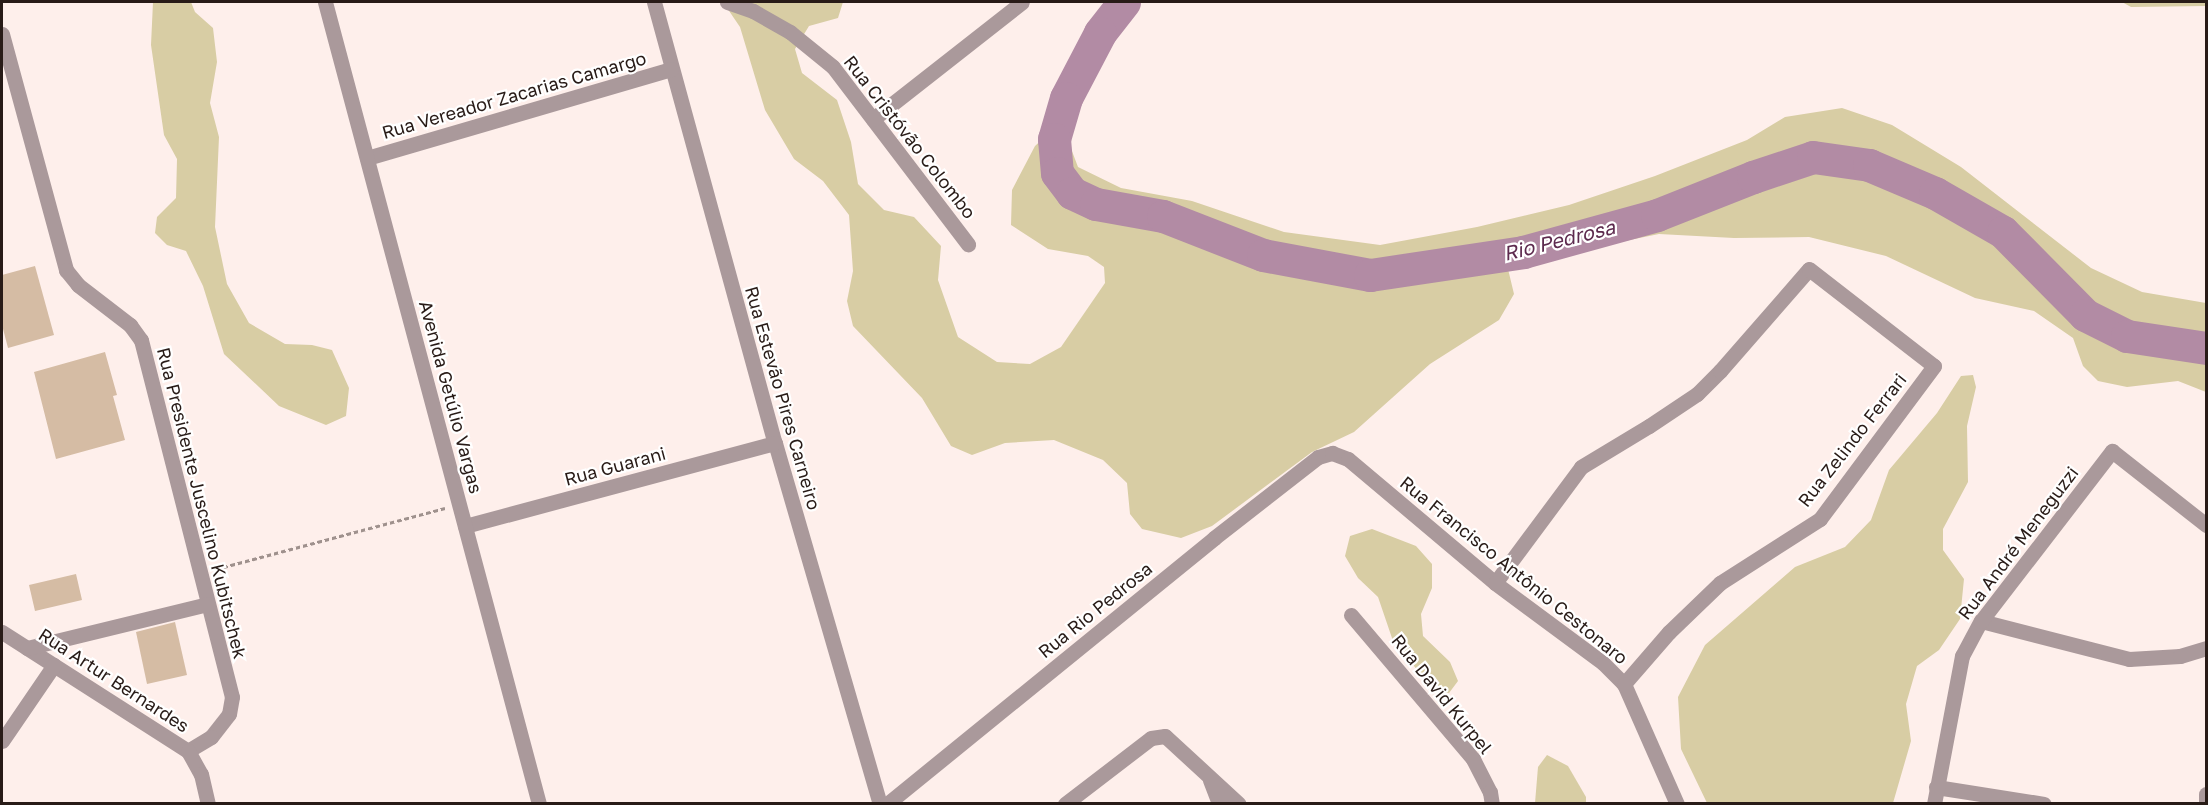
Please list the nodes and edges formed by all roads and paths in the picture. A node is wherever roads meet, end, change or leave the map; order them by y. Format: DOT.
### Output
graph roads {
  1 [pos="325,2"];
  2 [pos="654,2"];
  3 [pos="727,2"];
  4 [pos="1022,2"];
  5 [pos="2,34"];
  6 [pos="671,69"];
  7 [pos="873,119"];
  8 [pos="367,158"];
  9 [pos="968,244"];
  10 [pos="775,443"];
  11 [pos="1332,453"];
  12 [pos="459,504"];
  13 [pos="2206,525"];
  14 [pos="465,526"];
  15 [pos="200,573"];
  16 [pos="1495,583"];
  17 [pos="208,604"];
  18 [pos="1351,615"];
  19 [pos="1981,621"];
  20 [pos="2,632"];
  21 [pos="27,648"];
  22 [pos="2206,648"];
  23 [pos="54,665"];
  24 [pos="1624,684"];
  25 [pos="2,741"];
  26 [pos="188,751"];
  27 [pos="1209,777"];
  28 [pos="1936,787"];
  29 [pos="2206,794"];
  30 [pos="1066,803"];
  31 [pos="208,804"];
  32 [pos="539,804"];
  33 [pos="880,804"];
  34 [pos="887,804"];
  35 [pos="1219,804"];
  36 [pos="1239,804"];
  37 [pos="1492,804"];
  38 [pos="1677,804"];
  39 [pos="1934,804"];
  40 [pos="2044,804"];
  41 [pos="2206,804"];
  1 -- 8 [label="street, Avenida Getúlio Vargas"];
  2 -- 6 [label="street, Rua Estevão Pires Carneiro"];
  3 -- 7 [label="street, Rua Cristóvão Colombo"];
  4 -- 7 [label="street"];
  5 -- 15 [label="street, Rua Presidente Juscelino Kubitschek"];
  6 -- 8 [label="street, Rua Vereador Zacarias Camargo"];
  6 -- 10 [label="street, Rua Estevão Pires Carneiro"];
  7 -- 9 [label="street, Rua Cristóvão Colombo"];
  8 -- 12 [label="street, Avenida Getúlio Vargas"];
  10 -- 14 [label="street, Rua Guarani"];
  10 -- 33 [label="street, Rua Estevão Pires Carneiro"];
  11 -- 16 [label="street, Rua Francisco Antônio Cestonaro"];
  11 -- 34 [label="street, Rua Rio Pedrosa"];
  12 -- 14 [label="street, Avenida Getúlio Vargas"];
  12 -- 15 [label="path"];
  13 -- 19 [label="street, Rua André Meneguzzi"];
  14 -- 32 [label="street, Avenida Getúlio Vargas"];
  15 -- 17 [label="street, Rua Presidente Juscelino Kubitschek"];
  16 -- 24 [label="street, Rua Francisco Antônio Cestonaro"];
  16 -- 24 [label="street, Rua Zelindo Ferrari"];
  17 -- 21 [label="street"];
  17 -- 26 [label="street, Rua Presidente Juscelino Kubitschek"];
  18 -- 37 [label="street, Rua David Kurpel"];
  19 -- 22 [label="street"];
  19 -- 28 [label="street, Rua André Meneguzzi"];
  20 -- 21 [label="street, Rua Artur Bernardes"];
  21 -- 23 [label="street, Rua Artur Bernardes"];
  23 -- 25 [label="street"];
  23 -- 26 [label="street, Rua Artur Bernardes"];
  24 -- 38 [label="street, Rua Francisco Antônio Cestonaro"];
  26 -- 31 [label="street, Rua Artur Bernardes"];
  27 -- 30 [label="street"];
  27 -- 35 [label="street"];
  27 -- 36 [label="street"];
  28 -- 39 [label="street, Rua André Meneguzzi"];
  28 -- 40 [label="street"];
  29 -- 41 [label="street"];
}
